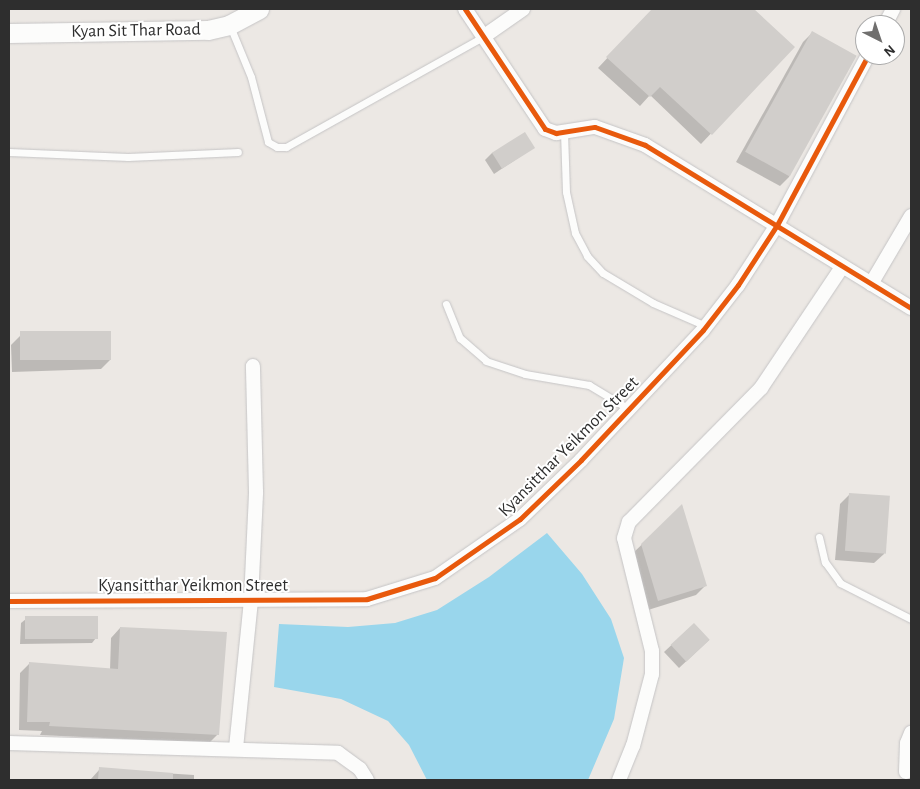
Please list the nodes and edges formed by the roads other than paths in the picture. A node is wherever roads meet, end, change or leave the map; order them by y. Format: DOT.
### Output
graph roads {
  1 [pos="259,9"];
  2 [pos="465,9"];
  3 [pos="523,9"];
  4 [pos="229,25"];
  5 [pos="9,33"];
  6 [pos="483,37"];
  7 [pos="863,65"];
  8 [pos="564,132"];
  9 [pos="9,152"];
  10 [pos="238,152"];
  11 [pos="911,216"];
  12 [pos="777,225"];
  13 [pos="842,266"];
  14 [pos="871,284"];
  15 [pos="446,304"];
  16 [pos="911,308"];
  17 [pos="706,326"];
  18 [pos="253,366"];
  19 [pos="629,409"];
  20 [pos="819,537"];
  21 [pos="251,600"];
  22 [pos="9,601"];
  23 [pos="911,619"];
  24 [pos="911,732"];
  25 [pos="9,743"];
  26 [pos="236,748"];
  27 [pos="906,773"];
  28 [pos="367,780"];
  29 [pos="619,780"];
  1 -- 4 [label="main road, Kyan Sit Thar Road"];
  2 -- 6 [label="street"];
  3 -- 6 [label="street"];
  4 -- 5 [label="main road, Kyan Sit Thar Road"];
  4 -- 6 [label="lane"];
  6 -- 8 [label="street"];
  7 -- 12 [label="street, Kyansitthar Yeikmon Street"];
  8 -- 12 [label="street"];
  8 -- 17 [label="lane"];
  9 -- 10 [label="lane"];
  11 -- 14 [label="street"];
  12 -- 13 [label="street"];
  12 -- 17 [label="street, Kyansitthar Yeikmon Street"];
  13 -- 14 [label="street"];
  13 -- 29 [label="street"];
  14 -- 16 [label="street"];
  15 -- 19 [label="lane"];
  17 -- 19 [label="street, Kyansitthar Yeikmon Street"];
  18 -- 21 [label="street"];
  19 -- 21 [label="street, Kyansitthar Yeikmon Street"];
  20 -- 23 [label="lane"];
  21 -- 22 [label="street, Kyansitthar Yeikmon Street"];
  21 -- 26 [label="street"];
  24 -- 27 [label="street"];
  25 -- 26 [label="street"];
  26 -- 28 [label="street"];
}
